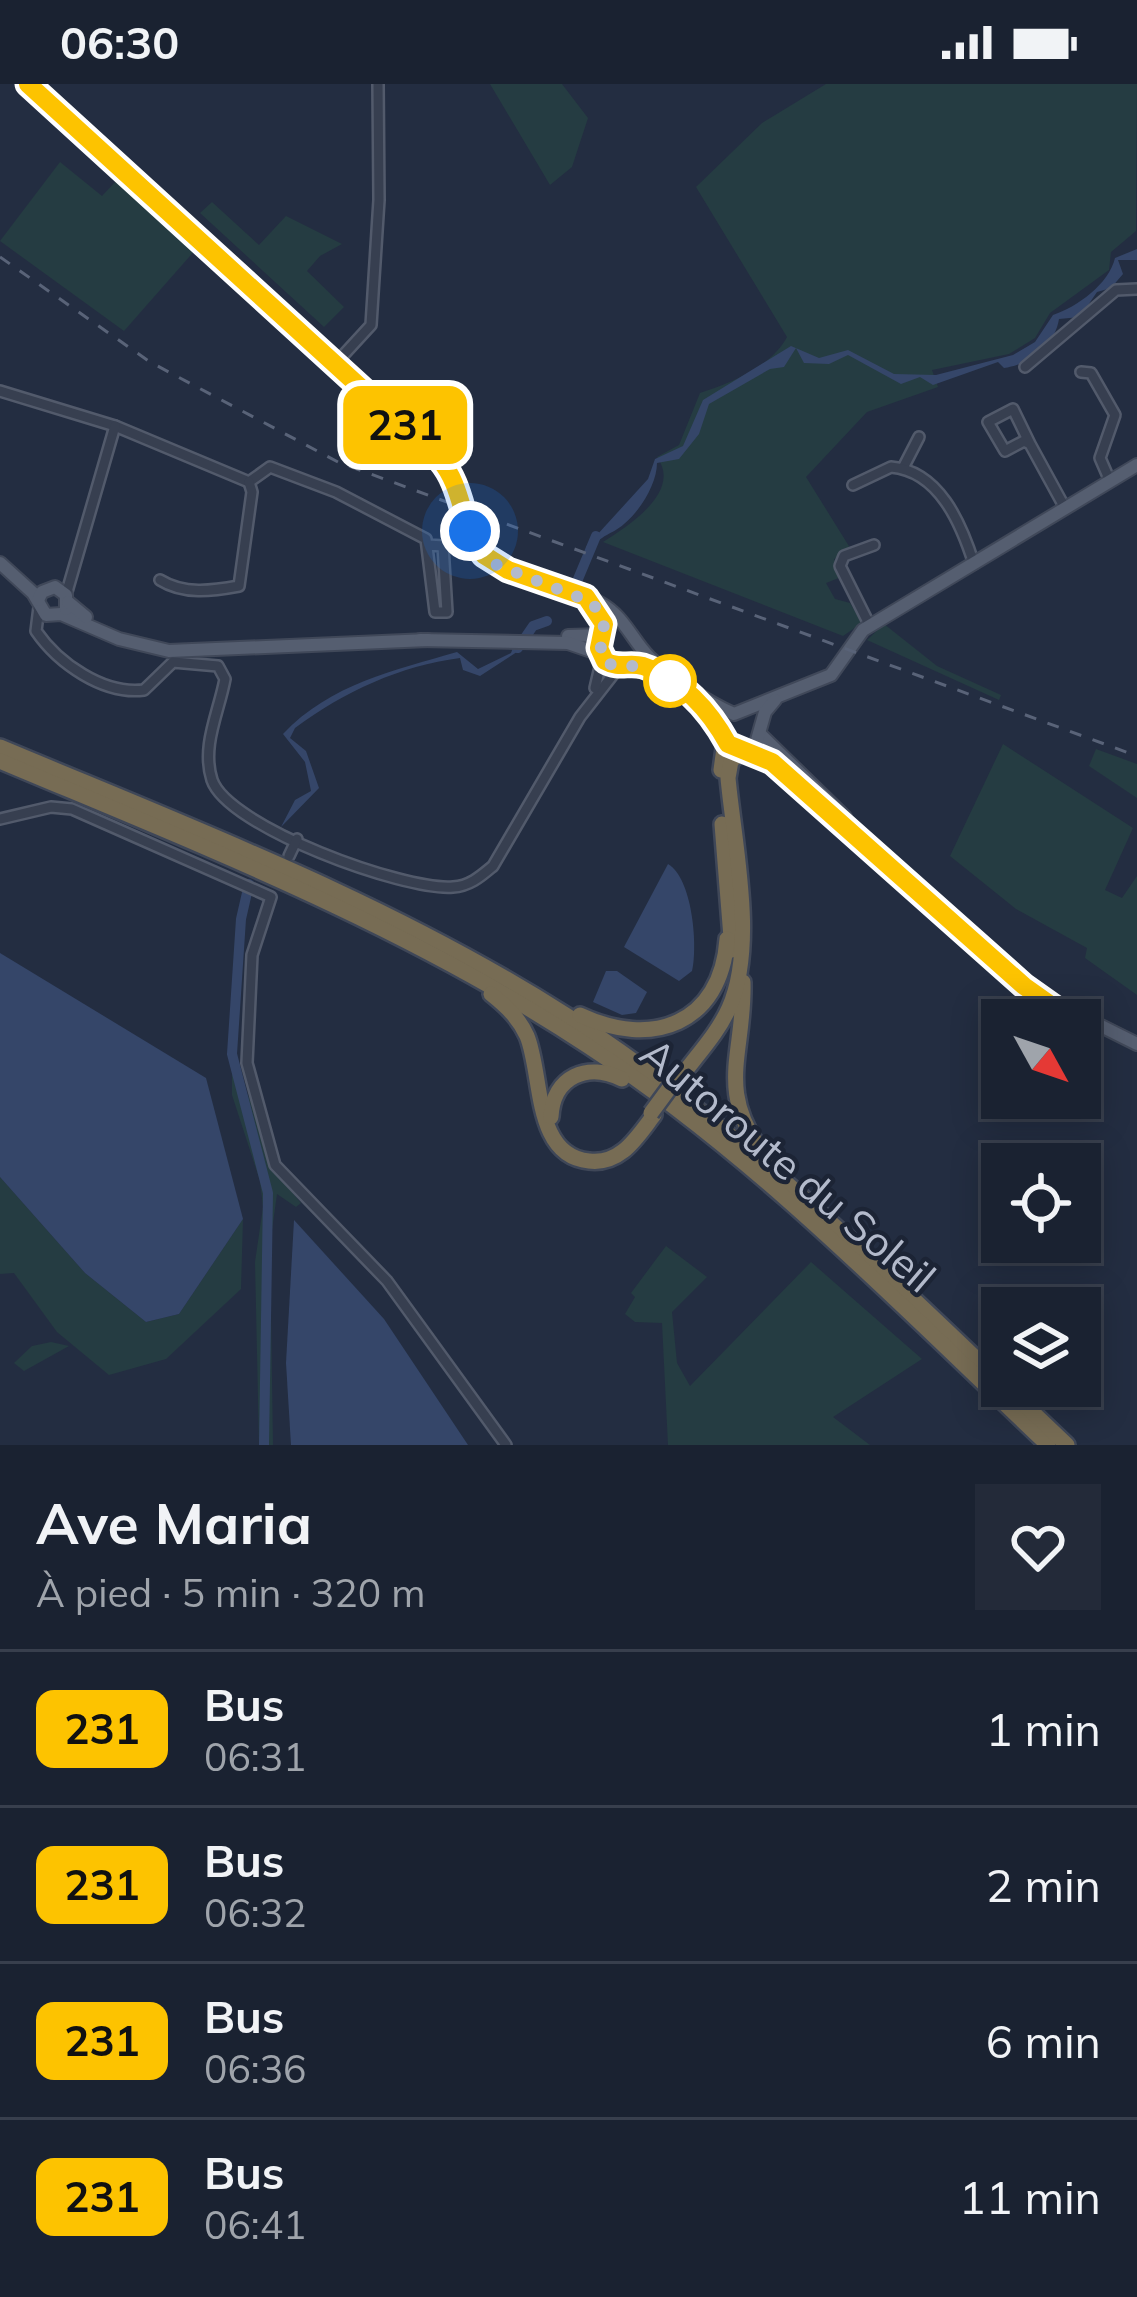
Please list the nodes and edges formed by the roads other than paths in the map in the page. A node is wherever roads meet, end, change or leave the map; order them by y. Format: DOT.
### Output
graph roads {
  1 [pos="28,84"];
  2 [pos="378,84"];
  3 [pos="1137,289"];
  4 [pos="337,362"];
  5 [pos="1025,368"];
  6 [pos="1081,372"];
  7 [pos="0,391"];
  8 [pos="115,425"];
  9 [pos="919,437"];
  10 [pos="1030,444"];
  11 [pos="1137,465"];
  12 [pos="903,468"];
  13 [pos="1110,481"];
  14 [pos="249,482"];
  15 [pos="854,484"];
  16 [pos="1065,508"];
  17 [pos="428,545"];
  18 [pos="874,545"];
  19 [pos="0,559"];
  20 [pos="974,564"];
  21 [pos="160,580"];
  22 [pos="584,597"];
  23 [pos="53,601"];
  24 [pos="626,626"];
  25 [pos="870,626"];
  26 [pos="603,633"];
  27 [pos="524,638"];
  28 [pos="640,646"];
  29 [pos="601,656"];
  30 [pos="624,666"];
  31 [pos="781,695"];
  32 [pos="591,699"];
  33 [pos="738,713"];
  34 [pos="760,732"];
  35 [pos="724,735"];
  36 [pos="0,747"];
  37 [pos="745,749"];
  38 [pos="0,761"];
  39 [pos="0,818"];
  40 [pos="291,836"];
  41 [pos="289,856"];
  42 [pos="728,924"];
  43 [pos="739,943"];
  44 [pos="425,948"];
  45 [pos="1024,982"];
  46 [pos="515,984"];
  47 [pos="1045,999"];
  48 [pos="1101,1033"];
  49 [pos="1137,1047"];
  50 [pos="680,1076"];
  51 [pos="667,1101"];
  52 [pos="652,1114"];
  53 [pos="782,1178"];
  54 [pos="981,1364"];
  55 [pos="1027,1407"];
  56 [pos="506,1445"];
  57 [pos="1048,1445"];
  58 [pos="1067,1445"];
  1 -- 4 [label="main road"];
  2 -- 4 [label="street"];
  3 -- 5 [label="street"];
  4 -- 22 [label="main road"];
  6 -- 13 [label="street"];
  7 -- 8 [label="street"];
  8 -- 14 [label="street"];
  8 -- 23 [label="street"];
  9 -- 12 [label="street"];
  10 -- 10 [label="street"];
  10 -- 16 [label="street"];
  11 -- 13 [label="main road"];
  12 -- 15 [label="street"];
  12 -- 20 [label="street"];
  13 -- 16 [label="main road"];
  14 -- 17 [label="street"];
  14 -- 21 [label="street"];
  16 -- 20 [label="main road"];
  17 -- 17 [label="street"];
  18 -- 25 [label="street"];
  19 -- 23 [label="main road"];
  20 -- 25 [label="main road"];
  22 -- 24 [label="main road"];
  22 -- 26 [label="main road"];
  23 -- 27 [label="main road"];
  23 -- 40 [label="street"];
  24 -- 26 [label="main road"];
  24 -- 28 [label="main road"];
  25 -- 31 [label="main road"];
  26 -- 27 [label="main road"];
  26 -- 29 [label="main road"];
  27 -- 29 [label="main road"];
  28 -- 30 [label="main road"];
  28 -- 33 [label="main road"];
  29 -- 30 [label="main road"];
  29 -- 32 [label="street"];
  30 -- 32 [label="street"];
  30 -- 35 [label="main road"];
  31 -- 33 [label="main road"];
  31 -- 34 [label="main road"];
  32 -- 40 [label="street"];
  33 -- 34 [label="main road"];
  33 -- 35 [label="main road"];
  34 -- 37 [label="main road"];
  34 -- 45 [label="main road"];
  35 -- 37 [label="main road"];
  35 -- 42 [label="highway"];
  36 -- 46 [label="highway, Autoroute du Soleil"];
  37 -- 43 [label="highway"];
  37 -- 45 [label="main road"];
  38 -- 44 [label="highway, Autoroute du Soleil"];
  39 -- 56 [label="street"];
  40 -- 41 [label="street"];
  42 -- 46 [label="highway"];
  42 -- 50 [label="highway"];
  43 -- 50 [label="highway"];
  43 -- 53 [label="highway"];
  44 -- 51 [label="highway, Autoroute du Soleil"];
  44 -- 52 [label="highway"];
  45 -- 47 [label="main road"];
  45 -- 49 [label="main road"];
  46 -- 53 [label="highway, Autoroute du Soleil"];
  48 -- 49 [label="main road"];
  50 -- 52 [label="highway, bridge"];
  51 -- 52 [label="highway"];
  51 -- 57 [label="highway, Autoroute du Soleil"];
  53 -- 54 [label="highway, Autoroute du Soleil"];
  55 -- 58 [label="highway, Autoroute du Soleil"];
}
